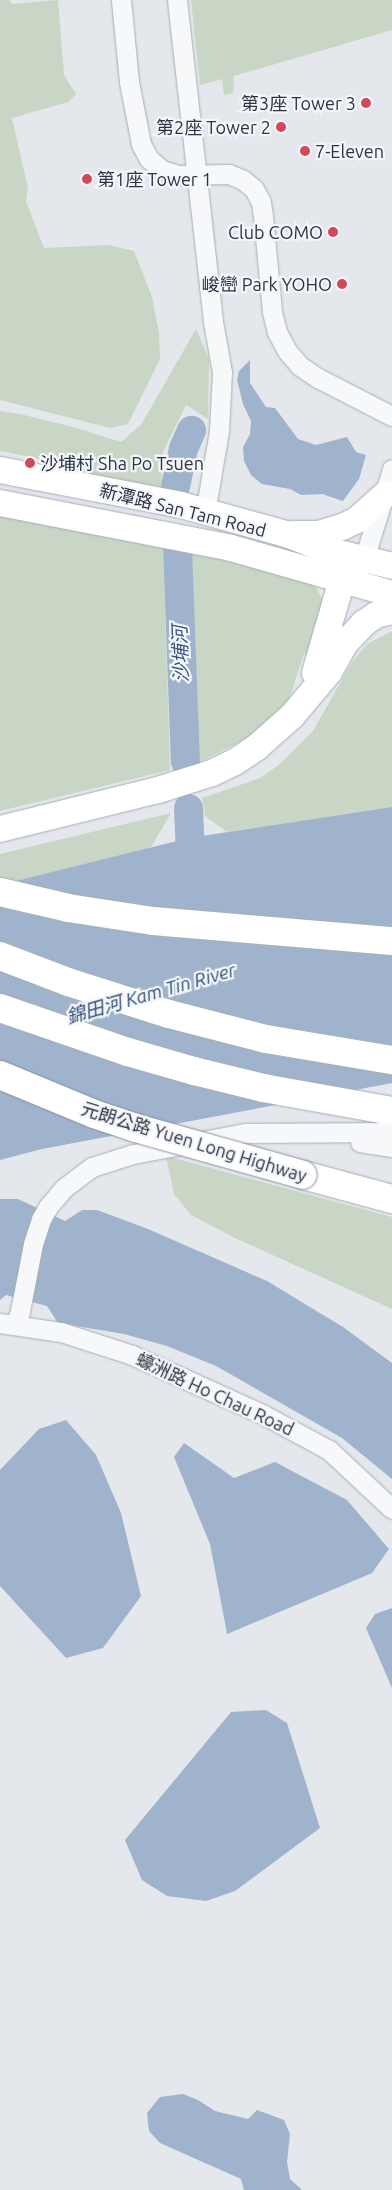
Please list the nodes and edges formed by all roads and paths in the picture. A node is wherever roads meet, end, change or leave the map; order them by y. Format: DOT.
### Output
graph roads {
  1 [pos="121,0"];
  2 [pos="178,0"];
  3 [pos="197,174"];
  4 [pos="392,416"];
  5 [pos="392,469"];
  6 [pos="0,470"];
  7 [pos="385,495"];
  8 [pos="0,503"];
  9 [pos="206,513"];
  10 [pos="392,524"];
  11 [pos="286,534"];
  12 [pos="231,548"];
  13 [pos="364,559"];
  14 [pos="392,566"];
  15 [pos="352,583"];
  16 [pos="392,594"];
  17 [pos="392,611"];
  18 [pos="345,643"];
  19 [pos="307,697"];
  20 [pos="0,829"];
  21 [pos="0,892"];
  22 [pos="392,941"];
  23 [pos="0,956"];
  24 [pos="0,1008"];
  25 [pos="392,1060"];
  26 [pos="0,1075"];
  27 [pos="392,1111"];
  28 [pos="307,1132"];
  29 [pos="392,1132"];
  30 [pos="392,1147"];
  31 [pos="392,1199"];
  32 [pos="12,1319"];
  33 [pos="392,1509"];
  1 -- 3 [label="street"];
  2 -- 3 [label="street"];
  3 -- 4 [label="street"];
  3 -- 9 [label="street"];
  5 -- 7 [label="street"];
  6 -- 9 [label="street, 新潭路 San Tam Road"];
  7 -- 10 [label="street"];
  7 -- 11 [label="street"];
  7 -- 13 [label="street"];
  8 -- 12 [label="street, 新潭路 San Tam Road"];
  9 -- 11 [label="street, 新潭路 San Tam Road"];
  9 -- 12 [label="street"];
  11 -- 13 [label="street, 新潭路 San Tam Road"];
  12 -- 15 [label="street, 新潭路 San Tam Road"];
  13 -- 14 [label="street, 新潭路 San Tam Road"];
  13 -- 15 [label="street"];
  15 -- 16 [label="street, 新潭路 San Tam Road"];
  15 -- 18 [label="street"];
  15 -- 19 [label="street"];
  17 -- 18 [label="street"];
  18 -- 19 [label="street"];
  19 -- 20 [label="street"];
  21 -- 22 [label="highway"];
  23 -- 25 [label="highway"];
  24 -- 27 [label="highway"];
  26 -- 31 [label="highway, 元朗公路 Yuen Long Highway, bridge"];
  28 -- 29 [label="street"];
  28 -- 30 [label="street"];
  28 -- 32 [label="street"];
  32 -- 33 [label="street, 蠔洲路 Ho Chau Road"];
}
